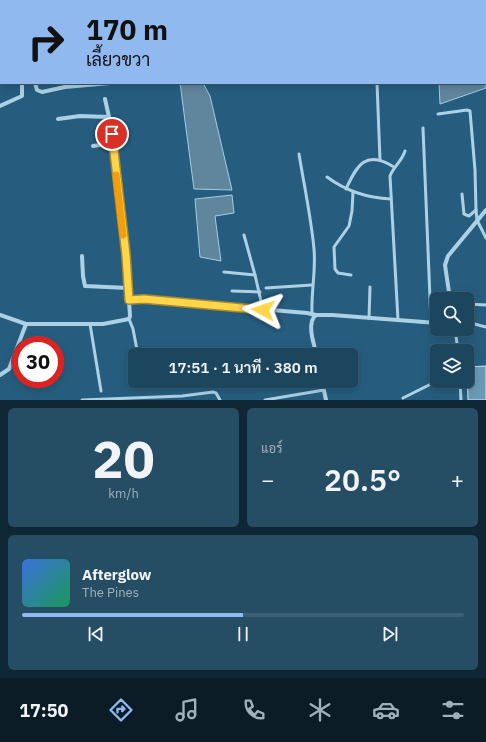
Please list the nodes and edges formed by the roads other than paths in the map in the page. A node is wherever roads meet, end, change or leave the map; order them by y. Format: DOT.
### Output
graph roads {
  1 [pos="22,84"];
  2 [pos="35,84"];
  3 [pos="99,84"];
  4 [pos="377,84"];
  5 [pos="104,99"];
  6 [pos="0,106"];
  7 [pos="438,114"];
  8 [pos="109,117"];
  9 [pos="58,119"];
  10 [pos="423,128"];
  11 [pos="113,143"];
  12 [pos="93,146"];
  13 [pos="405,151"];
  14 [pos="299,154"];
  15 [pos="380,160"];
  16 [pos="394,167"];
  17 [pos="327,177"];
  18 [pos="346,189"];
  19 [pos="353,192"];
  20 [pos="462,194"];
  21 [pos="391,200"];
  22 [pos="476,210"];
  23 [pos="486,210"];
  24 [pos="477,220"];
  25 [pos="244,235"];
  26 [pos="486,238"];
  27 [pos="82,256"];
  28 [pos="224,272"];
  29 [pos="255,275"];
  30 [pos="351,275"];
  31 [pos="312,285"];
  32 [pos="370,286"];
  33 [pos="128,288"];
  34 [pos="266,288"];
  35 [pos="232,291"];
  36 [pos="260,292"];
  37 [pos="431,292"];
  38 [pos="449,292"];
  39 [pos="129,300"];
  40 [pos="474,304"];
  41 [pos="486,305"];
  42 [pos="263,310"];
  43 [pos="0,315"];
  44 [pos="314,315"];
  45 [pos="369,318"];
  46 [pos="128,319"];
  47 [pos="398,320"];
  48 [pos="430,323"];
  49 [pos="26,324"];
  50 [pos="90,324"];
  51 [pos="474,324"];
  52 [pos="486,327"];
  53 [pos="137,348"];
  54 [pos="316,348"];
  55 [pos="0,375"];
  56 [pos="430,384"];
  57 [pos="460,388"];
  58 [pos="324,390"];
  59 [pos="101,391"];
  60 [pos="141,398"];
  61 [pos="403,398"];
  62 [pos="82,400"];
  63 [pos="220,400"];
  64 [pos="265,400"];
  65 [pos="326,400"];
  66 [pos="461,400"];
  1 -- 6 [label="street"];
  2 -- 3 [label="street"];
  4 -- 15 [label="lane"];
  5 -- 8 [label="street"];
  7 -- 22 [label="lane"];
  8 -- 9 [label="street"];
  8 -- 11 [label="street"];
  10 -- 37 [label="lane"];
  11 -- 12 [label="street"];
  11 -- 33 [label="street"];
  13 -- 16 [label="lane"];
  14 -- 31 [label="lane"];
  15 -- 16 [label="lane"];
  15 -- 18 [label="lane"];
  16 -- 21 [label="lane"];
  17 -- 18 [label="lane"];
  18 -- 19 [label="lane"];
  19 -- 21 [label="lane"];
  19 -- 30 [label="lane"];
  20 -- 22 [label="lane"];
  21 -- 47 [label="lane"];
  22 -- 24 [label="lane"];
  23 -- 24 [label="street"];
  24 -- 26 [label="lane"];
  24 -- 38 [label="street"];
  25 -- 29 [label="lane"];
  27 -- 33 [label="street"];
  28 -- 29 [label="lane"];
  29 -- 36 [label="lane"];
  31 -- 34 [label="lane"];
  31 -- 44 [label="lane"];
  32 -- 45 [label="lane"];
  33 -- 39 [label="street"];
  35 -- 36 [label="lane"];
  36 -- 42 [label="lane"];
  39 -- 42 [label="street"];
  39 -- 46 [label="street"];
  40 -- 41 [label="lane"];
  42 -- 44 [label="street"];
  43 -- 49 [label="street"];
  44 -- 45 [label="street"];
  44 -- 54 [label="street"];
  45 -- 47 [label="street"];
  46 -- 50 [label="street"];
  46 -- 53 [label="lane"];
  47 -- 48 [label="street"];
  49 -- 50 [label="street"];
  49 -- 55 [label="street"];
  50 -- 59 [label="lane"];
  51 -- 52 [label="lane"];
  56 -- 61 [label="lane"];
  57 -- 66 [label="lane"];
  58 -- 64 [label="lane"];
  58 -- 65 [label="street"];
  60 -- 62 [label="lane"];
  60 -- 63 [label="lane"];
}
